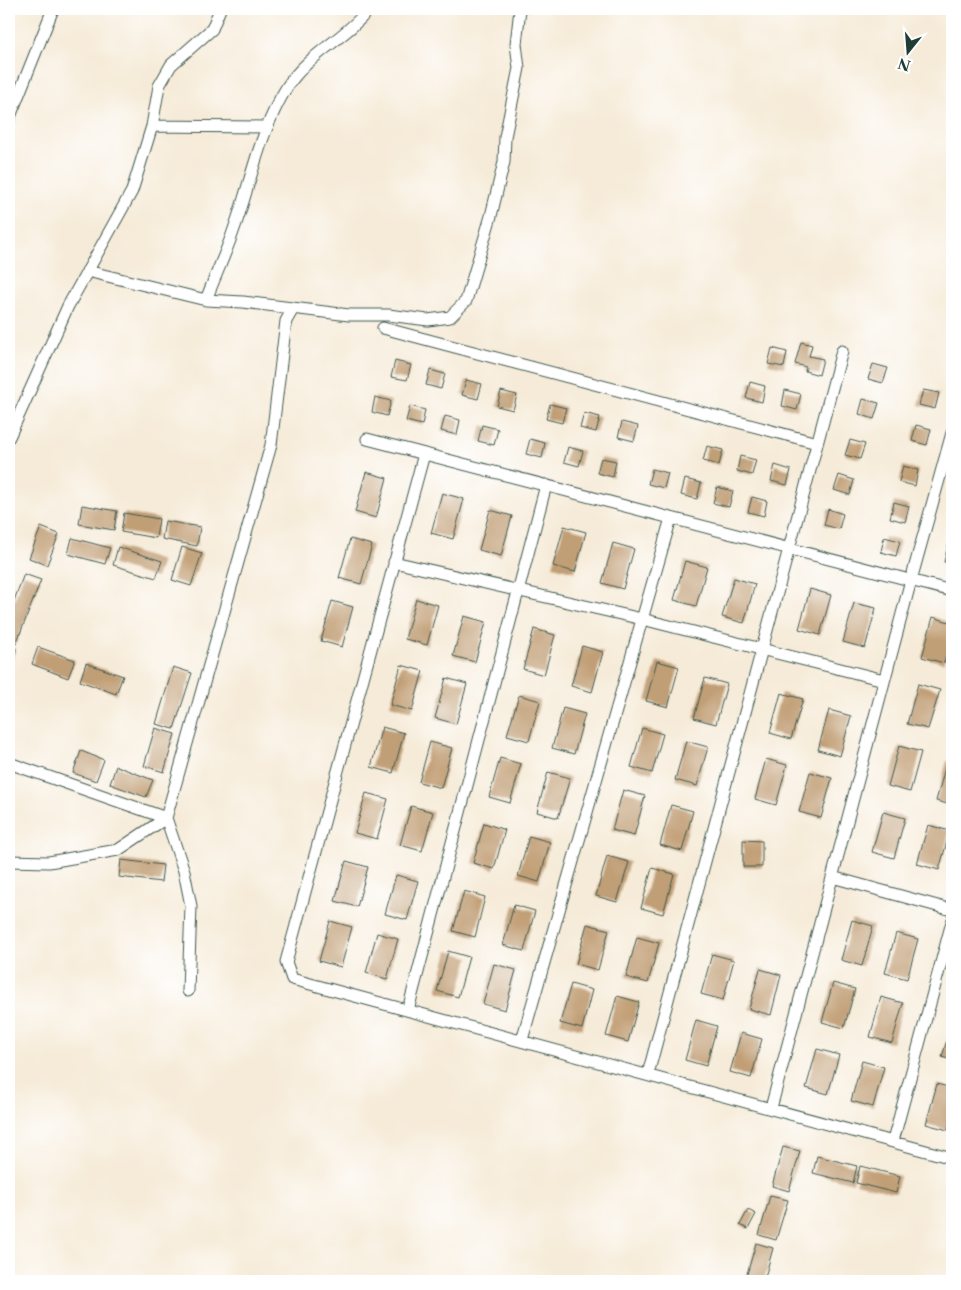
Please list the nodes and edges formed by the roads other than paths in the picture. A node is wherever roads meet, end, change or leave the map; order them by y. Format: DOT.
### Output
graph roads {
  1 [pos="53,9"];
  2 [pos="220,9"];
  3 [pos="369,9"];
  4 [pos="520,9"];
  5 [pos="9,119"];
  6 [pos="152,126"];
  7 [pos="267,127"];
  8 [pos="87,271"];
  9 [pos="206,300"];
  10 [pos="293,309"];
  11 [pos="383,328"];
  12 [pos="842,351"];
  13 [pos="952,433"];
  14 [pos="9,437"];
  15 [pos="367,439"];
  16 [pos="817,443"];
  17 [pos="424,454"];
  18 [pos="947,474"];
  19 [pos="546,485"];
  20 [pos="671,518"];
  21 [pos="789,548"];
  22 [pos="394,562"];
  23 [pos="911,580"];
  24 [pos="518,590"];
  25 [pos="952,591"];
  26 [pos="642,619"];
  27 [pos="762,648"];
  28 [pos="884,680"];
  29 [pos="9,764"];
  30 [pos="166,818"];
  31 [pos="9,861"];
  32 [pos="832,877"];
  33 [pos="952,910"];
  34 [pos="952,922"];
  35 [pos="188,991"];
  36 [pos="408,1010"];
  37 [pos="522,1040"];
  38 [pos="648,1074"];
  39 [pos="772,1108"];
  40 [pos="893,1141"];
  41 [pos="952,1158"];
  1 -- 5 [label="street"];
  2 -- 6 [label="street"];
  3 -- 7 [label="street"];
  4 -- 10 [label="street"];
  6 -- 7 [label="street"];
  6 -- 8 [label="street"];
  7 -- 9 [label="street"];
  8 -- 9 [label="street"];
  8 -- 14 [label="street"];
  9 -- 10 [label="street"];
  10 -- 30 [label="street"];
  11 -- 16 [label="street"];
  12 -- 16 [label="street"];
  13 -- 18 [label="street"];
  15 -- 17 [label="street"];
  16 -- 21 [label="street"];
  17 -- 19 [label="street"];
  17 -- 22 [label="street"];
  18 -- 23 [label="street"];
  19 -- 20 [label="street"];
  19 -- 24 [label="street"];
  20 -- 21 [label="street"];
  20 -- 26 [label="street"];
  21 -- 23 [label="street"];
  21 -- 27 [label="street"];
  22 -- 24 [label="street"];
  22 -- 36 [label="street"];
  23 -- 25 [label="street"];
  23 -- 28 [label="street"];
  24 -- 26 [label="street"];
  24 -- 36 [label="street"];
  26 -- 27 [label="street"];
  26 -- 37 [label="street"];
  27 -- 28 [label="street"];
  27 -- 38 [label="street"];
  28 -- 32 [label="street"];
  29 -- 30 [label="street"];
  30 -- 31 [label="street"];
  30 -- 35 [label="street"];
  32 -- 33 [label="street"];
  32 -- 39 [label="street"];
  34 -- 40 [label="street"];
  36 -- 37 [label="street"];
  37 -- 38 [label="street"];
  38 -- 39 [label="street"];
  39 -- 40 [label="street"];
  40 -- 41 [label="street"];
}
